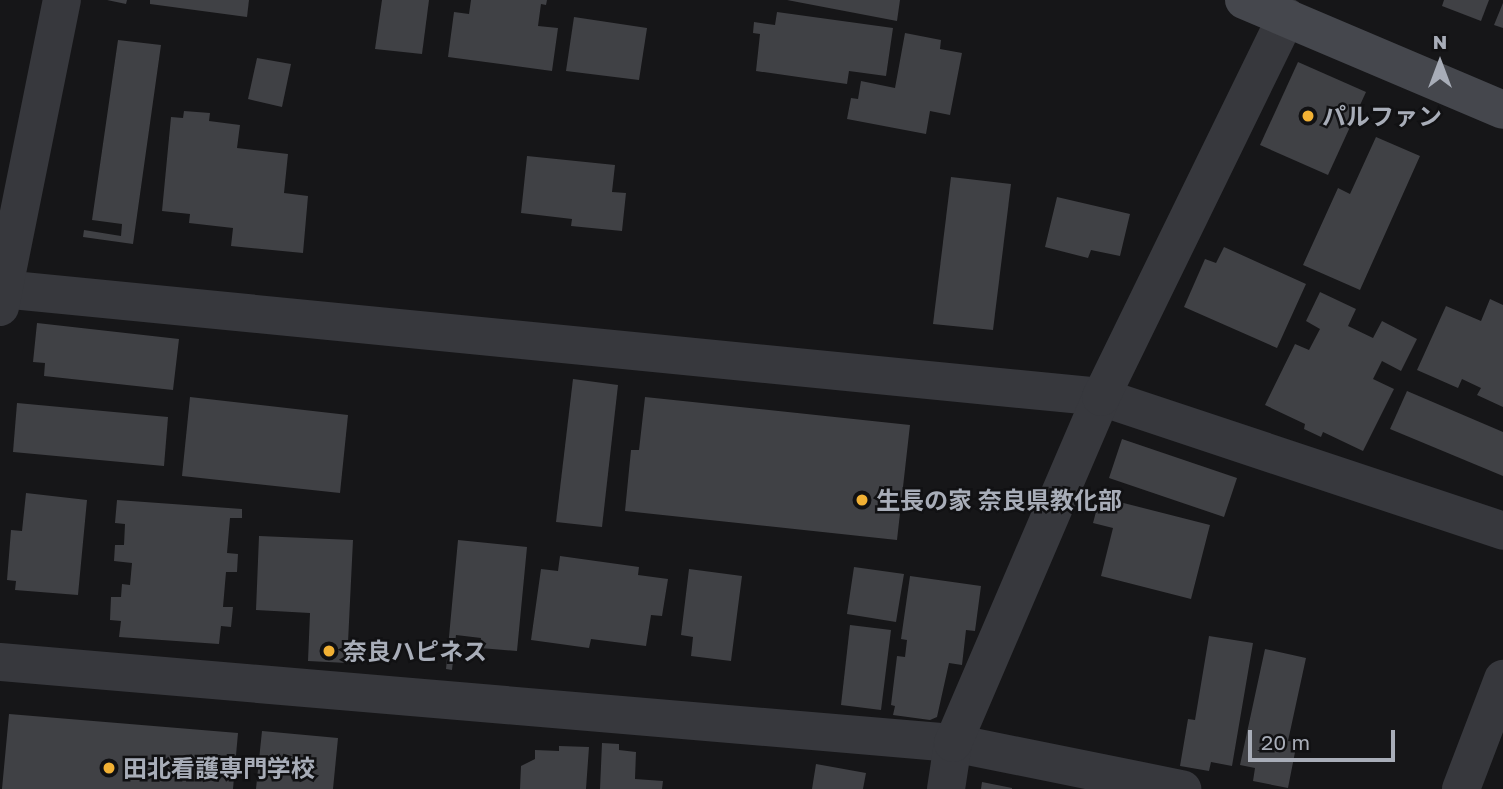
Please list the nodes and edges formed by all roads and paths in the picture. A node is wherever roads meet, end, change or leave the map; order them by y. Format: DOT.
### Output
graph roads {
  1 [pos="62,0"];
  2 [pos="1244,0"];
  3 [pos="1286,17"];
  4 [pos="1503,110"];
  5 [pos="1,298"];
  6 [pos="1101,397"];
  7 [pos="1503,531"];
  8 [pos="0,662"];
  9 [pos="1503,679"];
  10 [pos="953,743"];
  11 [pos="946,789"];
  12 [pos="1182,789"];
  13 [pos="1461,789"];
  1 -- 5 [label="street"];
  2 -- 3 [label="main road"];
  3 -- 4 [label="main road"];
  3 -- 6 [label="street"];
  5 -- 6 [label="street"];
  6 -- 7 [label="street"];
  6 -- 10 [label="street"];
  8 -- 10 [label="street"];
  9 -- 13 [label="street"];
  10 -- 11 [label="street"];
  10 -- 12 [label="street"];
}
